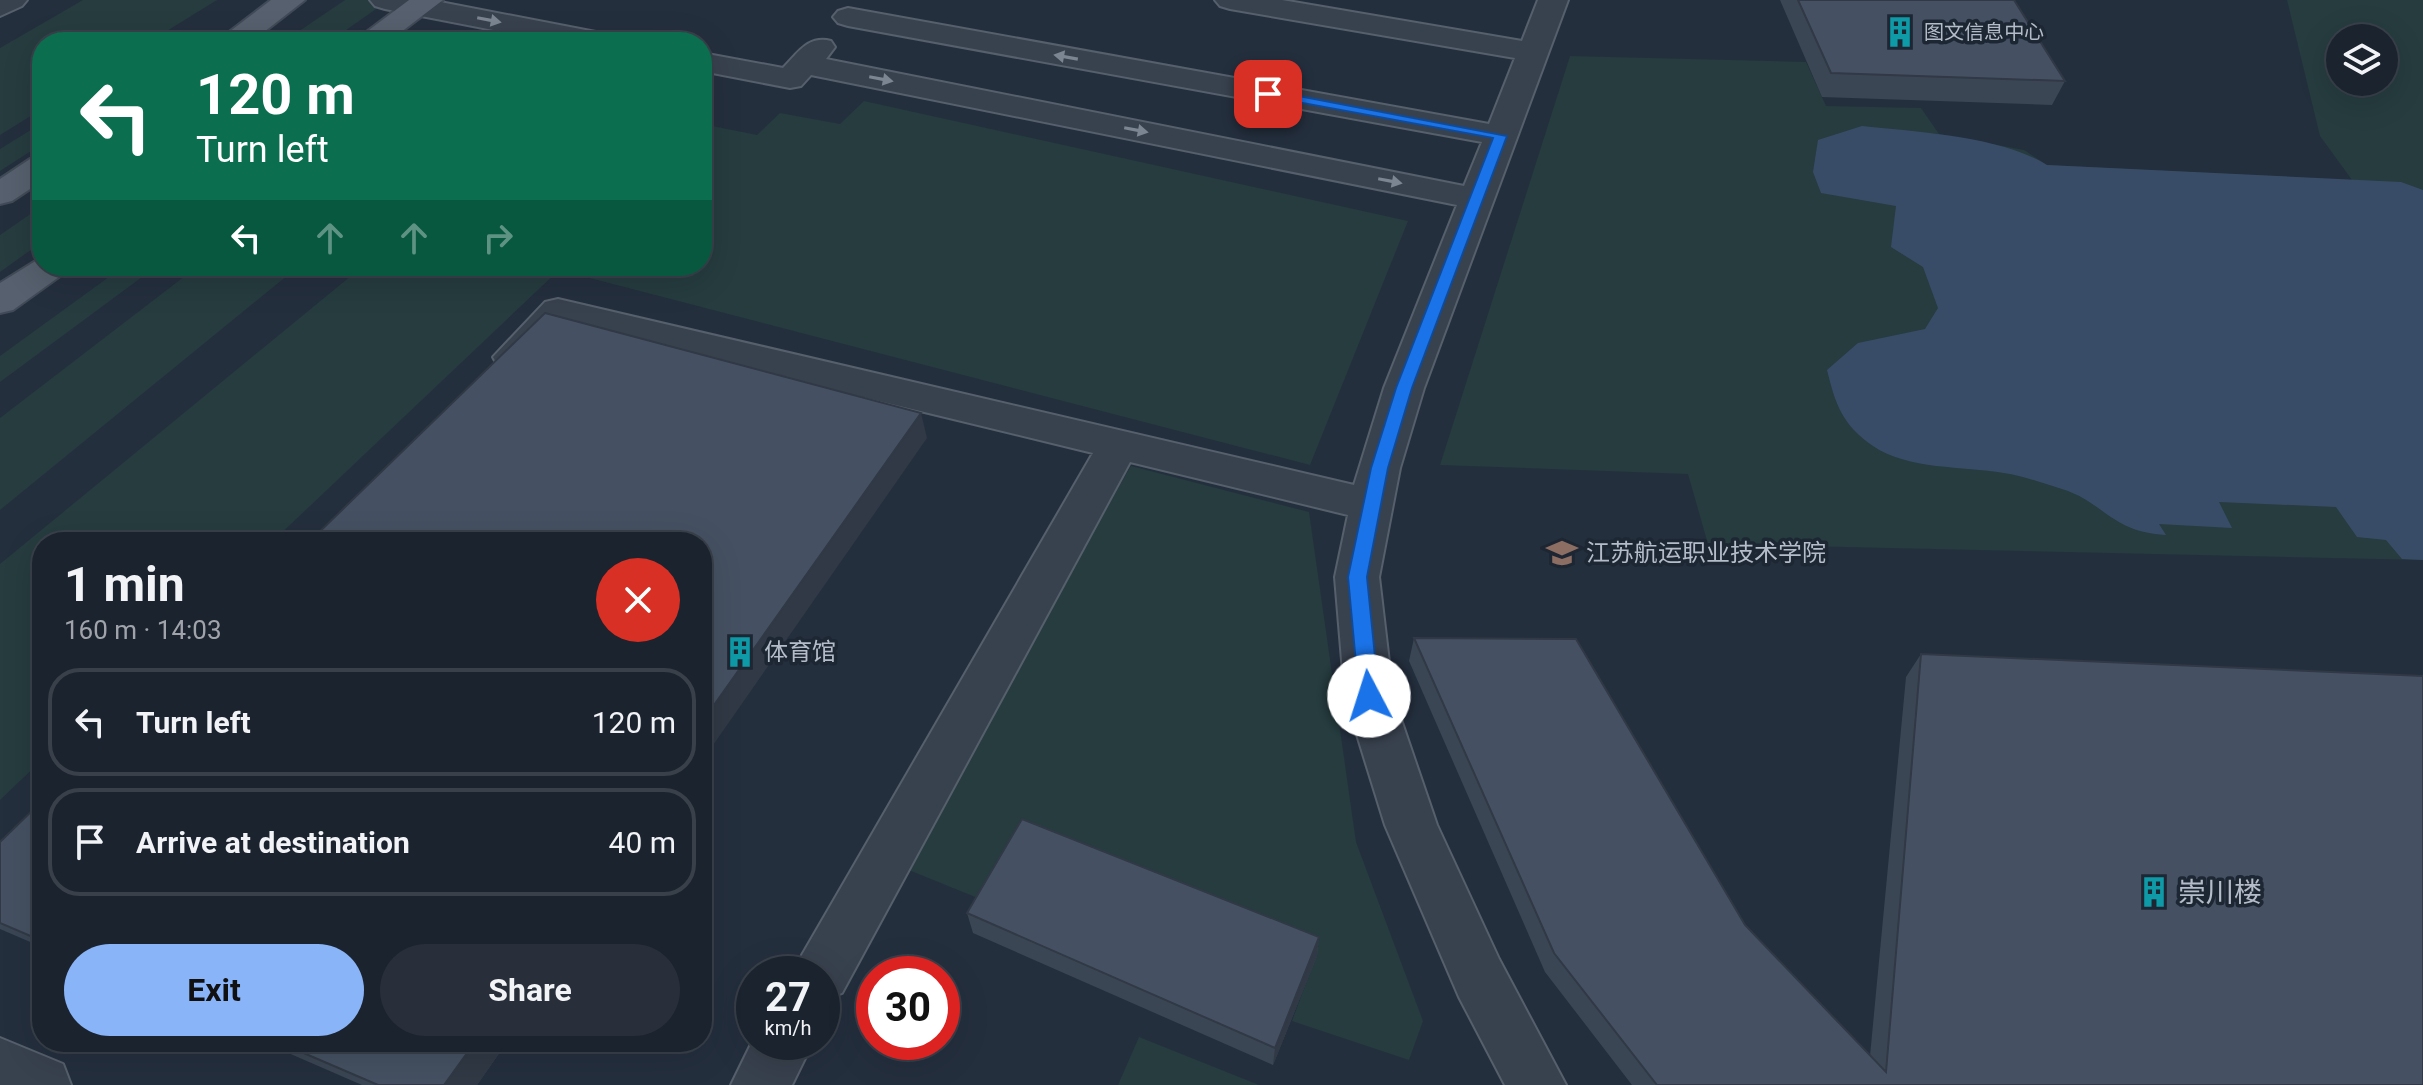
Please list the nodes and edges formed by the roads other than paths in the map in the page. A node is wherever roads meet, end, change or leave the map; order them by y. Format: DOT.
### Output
graph roads {
  1 [pos="12,0"];
  2 [pos="290,0"];
  3 [pos="385,0"];
  4 [pos="1230,0"];
  5 [pos="1553,0"];
  6 [pos="423,3"];
  7 [pos="0,7"];
  8 [pos="856,9"];
  9 [pos="245,32"];
  10 [pos="382,32"];
  11 [pos="555,32"];
  12 [pos="1533,52"];
  13 [pos="712,64"];
  14 [pos="804,64"];
  15 [pos="1501,136"];
  16 [pos="32,173"];
  17 [pos="0,194"];
  18 [pos="1477,199"];
  19 [pos="36,276"];
  20 [pos="0,301"];
  21 [pos="480,388"];
  22 [pos="1119,444"];
  23 [pos="1372,505"];
  24 [pos="832,956"];
  25 [pos="774,1060"];
  26 [pos="0,1067"];
  27 [pos="42,1085"];
  28 [pos="760,1085"];
  29 [pos="1537,1085"];
  1 -- 7 [label="street"];
  2 -- 9 [label="main road"];
  3 -- 6 [label="street"];
  4 -- 12 [label="street"];
  5 -- 12 [label="street"];
  6 -- 10 [label="main road"];
  6 -- 11 [label="street, one-way"];
  8 -- 14 [label="street"];
  15 -- 8 [label="street, one-way"];
  12 -- 15 [label="street"];
  13 -- 14 [label="street"];
  14 -- 18 [label="street, one-way"];
  15 -- 18 [label="street"];
  16 -- 17 [label="main road"];
  18 -- 23 [label="street"];
  19 -- 20 [label="main road"];
  21 -- 22 [label="street"];
  22 -- 23 [label="street"];
  22 -- 24 [label="street"];
  23 -- 29 [label="street"];
  25 -- 28 [label="street"];
  26 -- 27 [label="street"];
}
